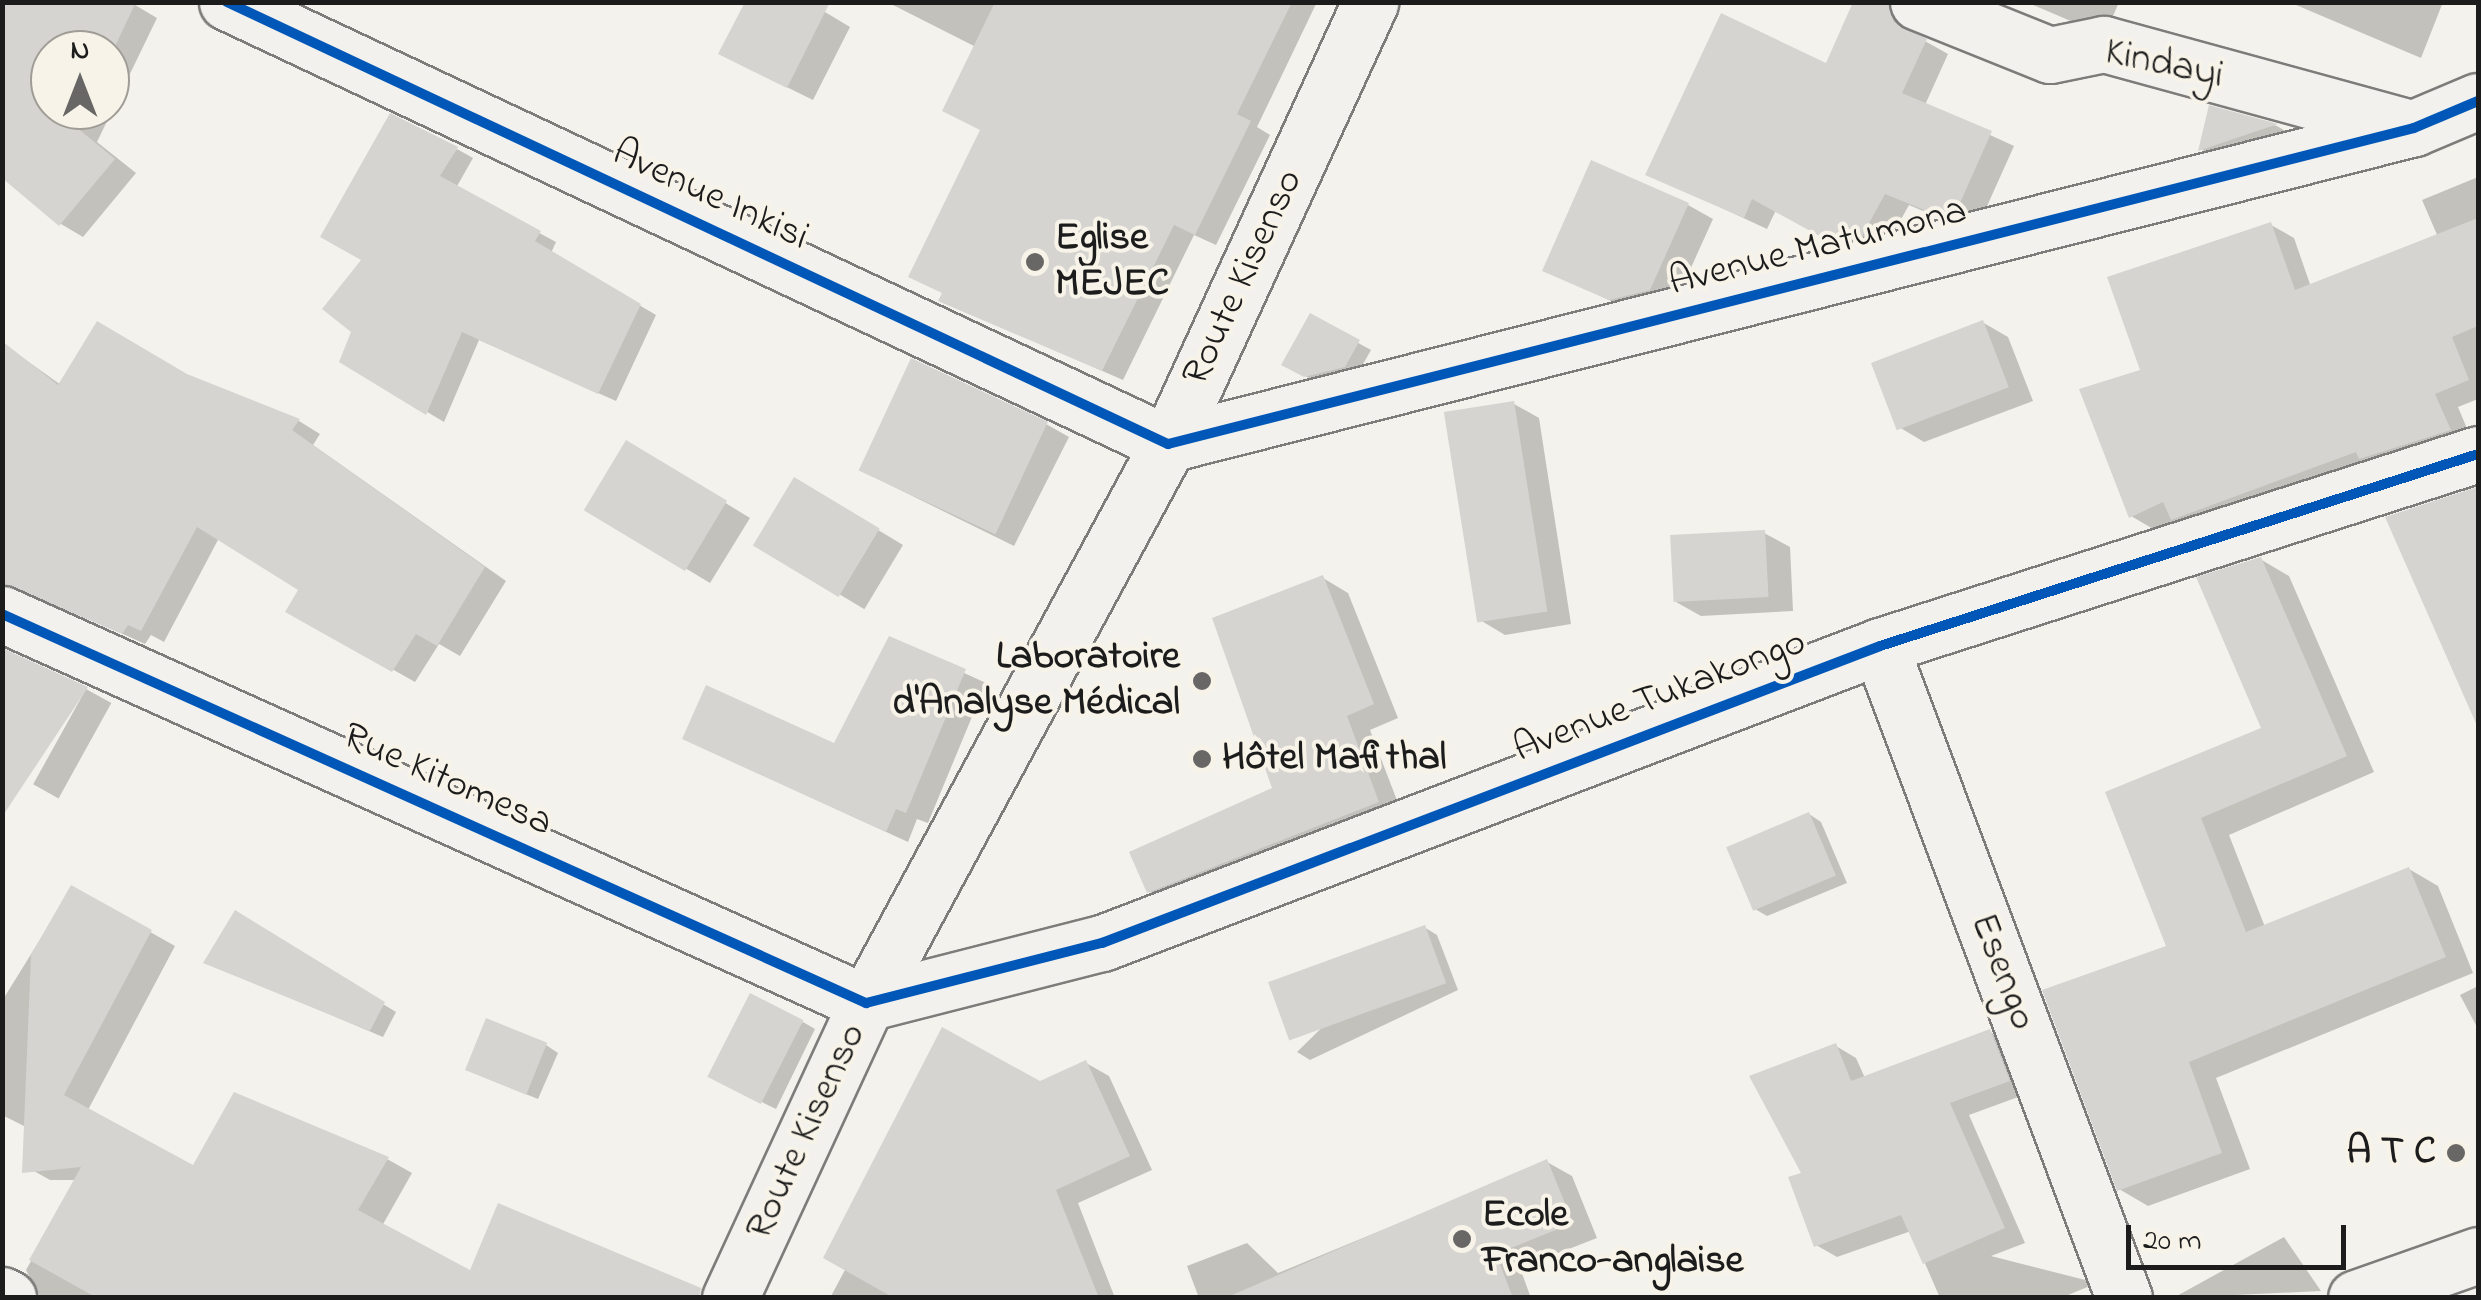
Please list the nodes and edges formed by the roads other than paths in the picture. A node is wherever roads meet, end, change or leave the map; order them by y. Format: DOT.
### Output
graph roads {
  1 [pos="226,2"];
  2 [pos="1370,2"];
  3 [pos="1918,2"];
  4 [pos="2110,23"];
  5 [pos="2478,102"];
  6 [pos="2414,128"];
  7 [pos="1168,444"];
  8 [pos="2478,454"];
  9 [pos="2,614"];
  10 [pos="1880,646"];
  11 [pos="866,1003"];
  12 [pos="2478,1255"];
  13 [pos="2386,1294"];
  14 [pos="730,1298"];
  15 [pos="2124,1298"];
  1 -- 7 [label="street, Avenue Inkisi"];
  2 -- 7 [label="street, Route Kisenso"];
  3 -- 4 [label="street, Kindayi"];
  4 -- 6 [label="street, Kindayi"];
  5 -- 6 [label="street, Avenue Matumona"];
  6 -- 7 [label="street, Avenue Matumona"];
  7 -- 11 [label="street, Route Kisenso"];
  8 -- 10 [label="street, Avenue Tukakongo"];
  9 -- 11 [label="street, Rue Kitomesa"];
  10 -- 11 [label="street, Avenue Tukakongo"];
  10 -- 15 [label="street, Esengo"];
  11 -- 14 [label="street, Route Kisenso"];
  12 -- 13 [label="street"];
}
